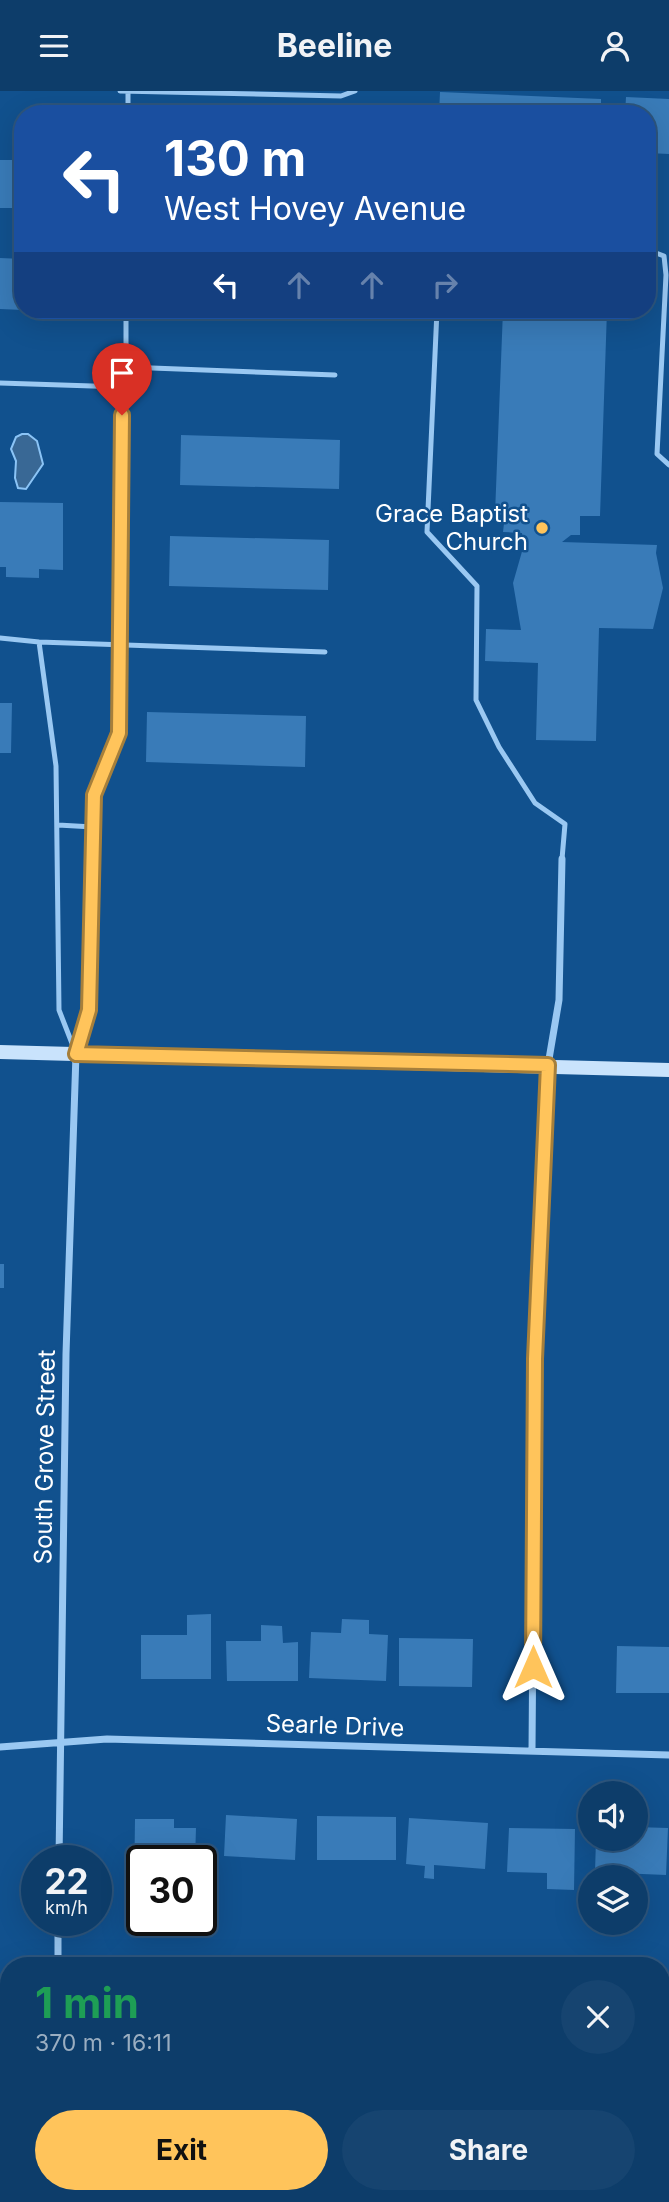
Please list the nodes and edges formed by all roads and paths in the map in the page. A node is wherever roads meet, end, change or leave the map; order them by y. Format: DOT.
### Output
graph roads {
  1 [pos="120,91"];
  2 [pos="128,91"];
  3 [pos="355,91"];
  4 [pos="656,253"];
  5 [pos="668,275"];
  6 [pos="126,319"];
  7 [pos="437,319"];
  8 [pos="126,367"];
  9 [pos="335,375"];
  10 [pos="0,383"];
  11 [pos="122,387"];
  12 [pos="669,465"];
  13 [pos="0,638"];
  14 [pos="39,642"];
  15 [pos="121,643"];
  16 [pos="325,652"];
  17 [pos="58,825"];
  18 [pos="93,827"];
  19 [pos="562,859"];
  20 [pos="0,1052"];
  21 [pos="76,1054"];
  22 [pos="548,1065"];
  23 [pos="669,1070"];
  24 [pos="61,1743"];
  25 [pos="0,1747"];
  26 [pos="532,1751"];
  27 [pos="669,1755"];
  28 [pos="59,1845"];
  29 [pos="58,1936"];
  30 [pos="58,1957"];
  1 -- 2 [label="lane"];
  2 -- 3 [label="lane"];
  4 -- 5 [label="lane"];
  5 -- 12 [label="lane"];
  6 -- 8 [label="lane"];
  7 -- 19 [label="lane"];
  8 -- 9 [label="lane"];
  8 -- 11 [label="lane"];
  10 -- 11 [label="lane"];
  11 -- 15 [label="lane"];
  13 -- 14 [label="lane"];
  14 -- 15 [label="lane"];
  14 -- 17 [label="lane"];
  15 -- 16 [label="lane"];
  15 -- 18 [label="lane"];
  17 -- 18 [label="lane"];
  17 -- 21 [label="lane"];
  18 -- 21 [label="lane"];
  19 -- 22 [label="street"];
  20 -- 21 [label="main road"];
  21 -- 22 [label="main road"];
  21 -- 24 [label="street, South Grove Street"];
  22 -- 23 [label="main road"];
  22 -- 26 [label="street"];
  24 -- 25 [label="street, Searle Drive"];
  24 -- 26 [label="street, Searle Drive"];
  24 -- 28 [label="street, South Grove Street"];
  26 -- 27 [label="street, Searle Drive"];
  29 -- 30 [label="street"];
}
